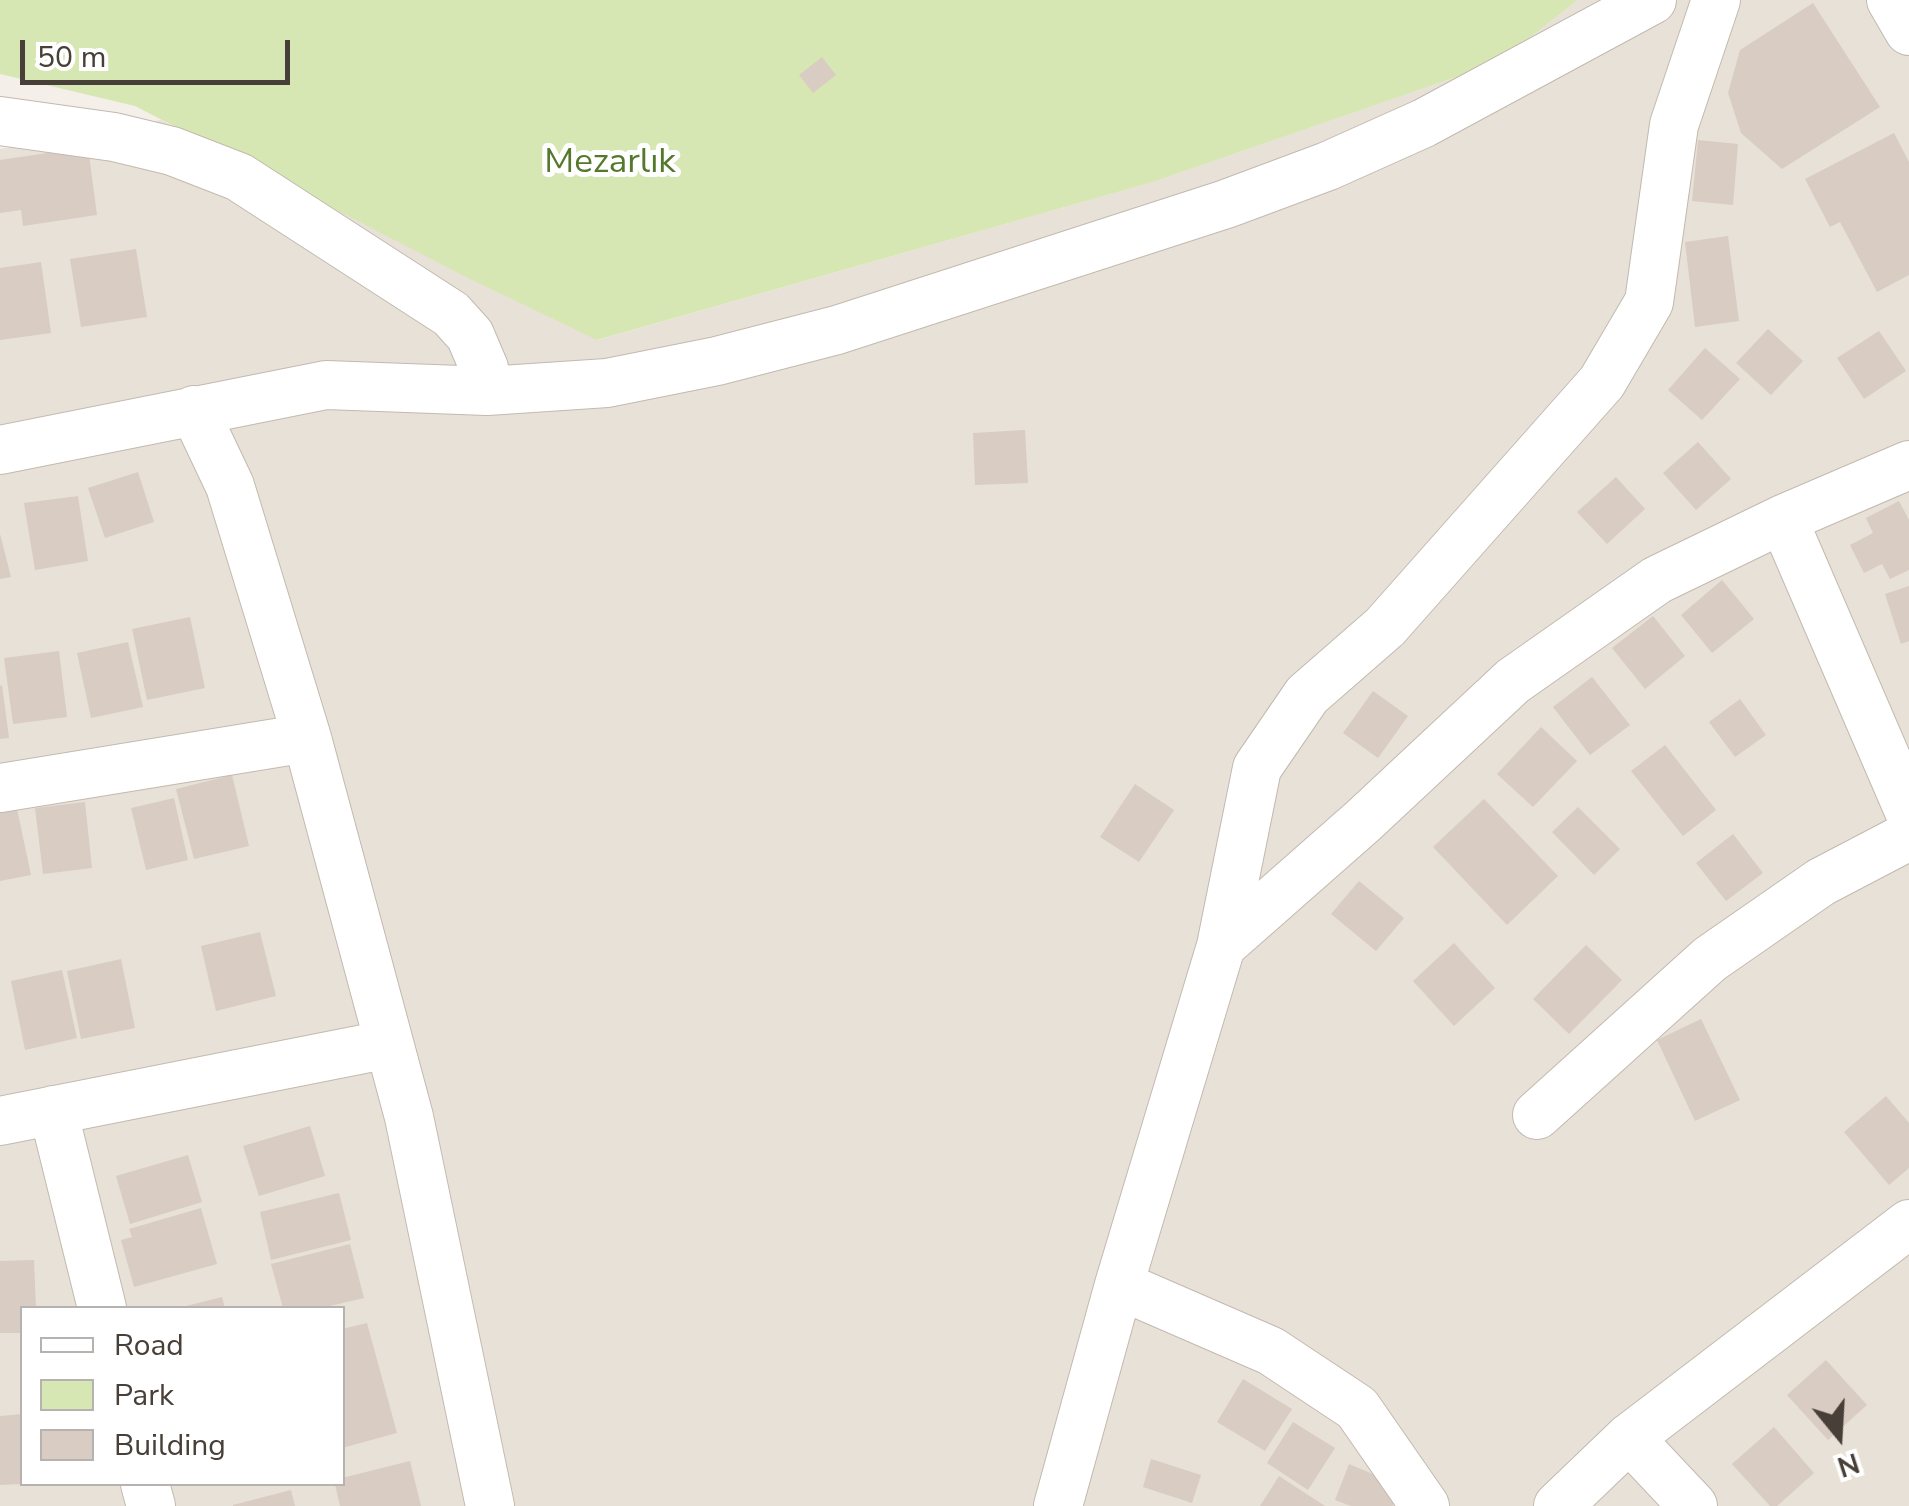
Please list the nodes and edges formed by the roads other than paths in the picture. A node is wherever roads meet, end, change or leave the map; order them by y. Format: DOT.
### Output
graph roads {
  1 [pos="1652,0"];
  2 [pos="1716,0"];
  3 [pos="1891,0"];
  4 [pos="1909,31"];
  5 [pos="0,121"];
  6 [pos="487,391"];
  7 [pos="194,410"];
  8 [pos="0,450"];
  9 [pos="1909,465"];
  10 [pos="1782,519"];
  11 [pos="307,738"];
  12 [pos="0,788"];
  13 [pos="1909,811"];
  14 [pos="1909,836"];
  15 [pos="1221,946"];
  16 [pos="390,1044"];
  17 [pos="53,1110"];
  18 [pos="1537,1115"];
  19 [pos="0,1121"];
  20 [pos="1909,1224"];
  21 [pos="1119,1285"];
  22 [pos="102,1306"];
  23 [pos="1629,1438"];
  24 [pos="490,1506"];
  25 [pos="1058,1506"];
  26 [pos="1425,1506"];
  27 [pos="1558,1506"];
  28 [pos="1693,1506"];
  1 -- 6 [label="street"];
  2 -- 15 [label="street"];
  3 -- 4 [label="street"];
  5 -- 6 [label="street"];
  6 -- 7 [label="street"];
  7 -- 8 [label="street"];
  7 -- 11 [label="street"];
  9 -- 10 [label="street"];
  10 -- 13 [label="street"];
  10 -- 15 [label="street"];
  11 -- 12 [label="street"];
  11 -- 16 [label="street"];
  14 -- 18 [label="street"];
  15 -- 21 [label="street"];
  16 -- 17 [label="street"];
  16 -- 24 [label="street"];
  17 -- 19 [label="street"];
  17 -- 22 [label="street"];
  20 -- 23 [label="street"];
  21 -- 25 [label="street"];
  21 -- 26 [label="street"];
  23 -- 27 [label="street"];
  23 -- 28 [label="street"];
}
